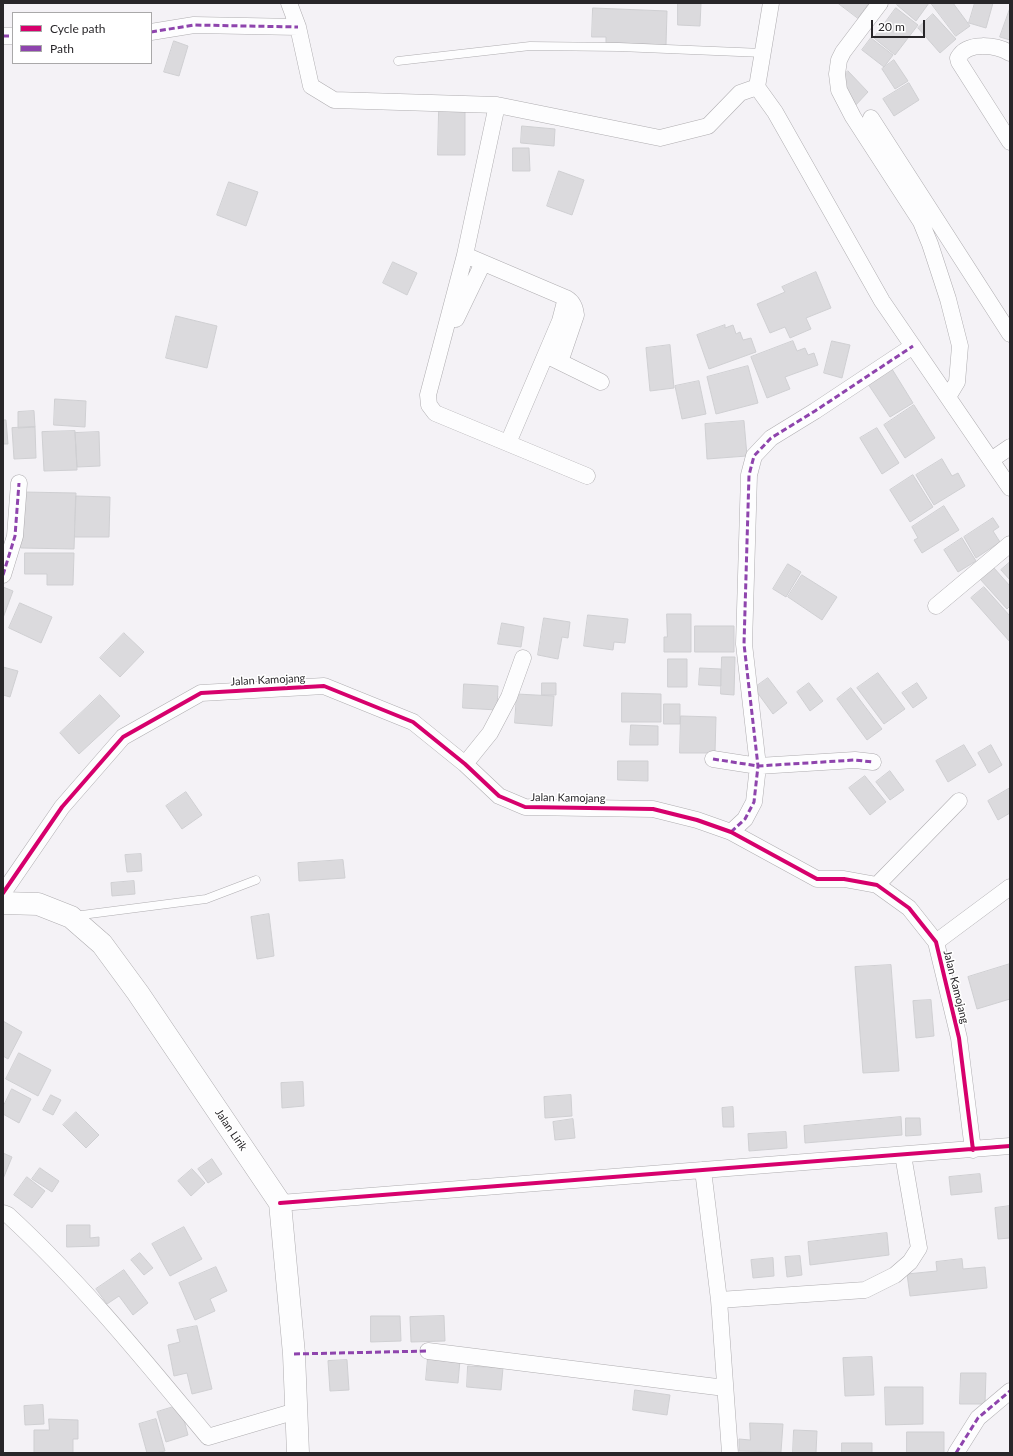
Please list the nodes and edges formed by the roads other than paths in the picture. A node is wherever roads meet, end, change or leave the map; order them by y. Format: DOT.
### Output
graph roads {
  1 [pos="289,3"];
  2 [pos="771,3"];
  3 [pos="880,3"];
  4 [pos="298,27"];
  5 [pos="152,32"];
  6 [pos="1010,52"];
  7 [pos="762,53"];
  8 [pos="398,61"];
  9 [pos="757,87"];
  10 [pos="497,105"];
  11 [pos="871,118"];
  12 [pos="1010,142"];
  13 [pos="465,255"];
  14 [pos="483,263"];
  15 [pos="1010,334"];
  16 [pos="913,346"];
  17 [pos="441,348"];
  18 [pos="553,359"];
  19 [pos="600,382"];
  20 [pos="948,397"];
  21 [pos="508,443"];
  22 [pos="1010,447"];
  23 [pos="991,460"];
  24 [pos="587,476"];
  25 [pos="19,483"];
  26 [pos="1010,488"];
  27 [pos="1010,544"];
  28 [pos="3,575"];
  29 [pos="936,606"];
  30 [pos="523,658"];
  31 [pos="713,759"];
  32 [pos="873,762"];
  33 [pos="465,764"];
  34 [pos="758,766"];
  35 [pos="959,801"];
  36 [pos="731,832"];
  37 [pos="256,880"];
  38 [pos="877,885"];
  39 [pos="1010,886"];
  40 [pos="3,893"];
  41 [pos="3,904"];
  42 [pos="71,917"];
  43 [pos="936,942"];
  44 [pos="1010,1146"];
  45 [pos="973,1150"];
  46 [pos="903,1155"];
  47 [pos="704,1170"];
  48 [pos="280,1203"];
  49 [pos="3,1213"];
  50 [pos="719,1300"];
  51 [pos="428,1351"];
  52 [pos="725,1388"];
  53 [pos="1010,1391"];
  54 [pos="296,1411"];
  55 [pos="298,1453"];
  56 [pos="730,1453"];
  57 [pos="956,1453"];
  1 -- 4 [label="street"];
  2 -- 7 [label="street"];
  3 -- 20 [label="street"];
  4 -- 5 [label="street"];
  4 -- 10 [label="street"];
  6 -- 12 [label="street"];
  7 -- 8 [label="lane"];
  7 -- 9 [label="street"];
  9 -- 10 [label="street"];
  9 -- 16 [label="street"];
  10 -- 13 [label="street"];
  11 -- 15 [label="street"];
  13 -- 14 [label="street"];
  13 -- 17 [label="street"];
  14 -- 17 [label="street"];
  14 -- 18 [label="street"];
  16 -- 20 [label="street"];
  16 -- 34 [label="street"];
  17 -- 21 [label="street"];
  18 -- 19 [label="street"];
  18 -- 21 [label="street"];
  20 -- 23 [label="street"];
  21 -- 24 [label="street"];
  22 -- 23 [label="street"];
  23 -- 26 [label="street"];
  25 -- 28 [label="street"];
  27 -- 29 [label="street"];
  30 -- 33 [label="street"];
  31 -- 34 [label="street"];
  32 -- 34 [label="street"];
  33 -- 36 [label="street, Jalan Kamojang"];
  33 -- 40 [label="street, Jalan Kamojang"];
  34 -- 36 [label="street"];
  35 -- 38 [label="street"];
  36 -- 38 [label="street, Jalan Kamojang"];
  37 -- 42 [label="lane"];
  38 -- 43 [label="street, Jalan Kamojang"];
  39 -- 43 [label="street"];
  41 -- 42 [label="main road, Jalan Lirik"];
  42 -- 48 [label="main road, Jalan Lirik"];
  43 -- 45 [label="street, Jalan Kamojang"];
  44 -- 45 [label="street"];
  45 -- 46 [label="street"];
  46 -- 47 [label="street"];
  46 -- 50 [label="street"];
  47 -- 48 [label="street"];
  47 -- 50 [label="street"];
  48 -- 54 [label="main road, Jalan Lirik"];
  49 -- 54 [label="street"];
  50 -- 52 [label="street"];
  51 -- 52 [label="street"];
  52 -- 56 [label="street"];
  53 -- 57 [label="street"];
  54 -- 55 [label="main road, Jalan Lirik"];
}
